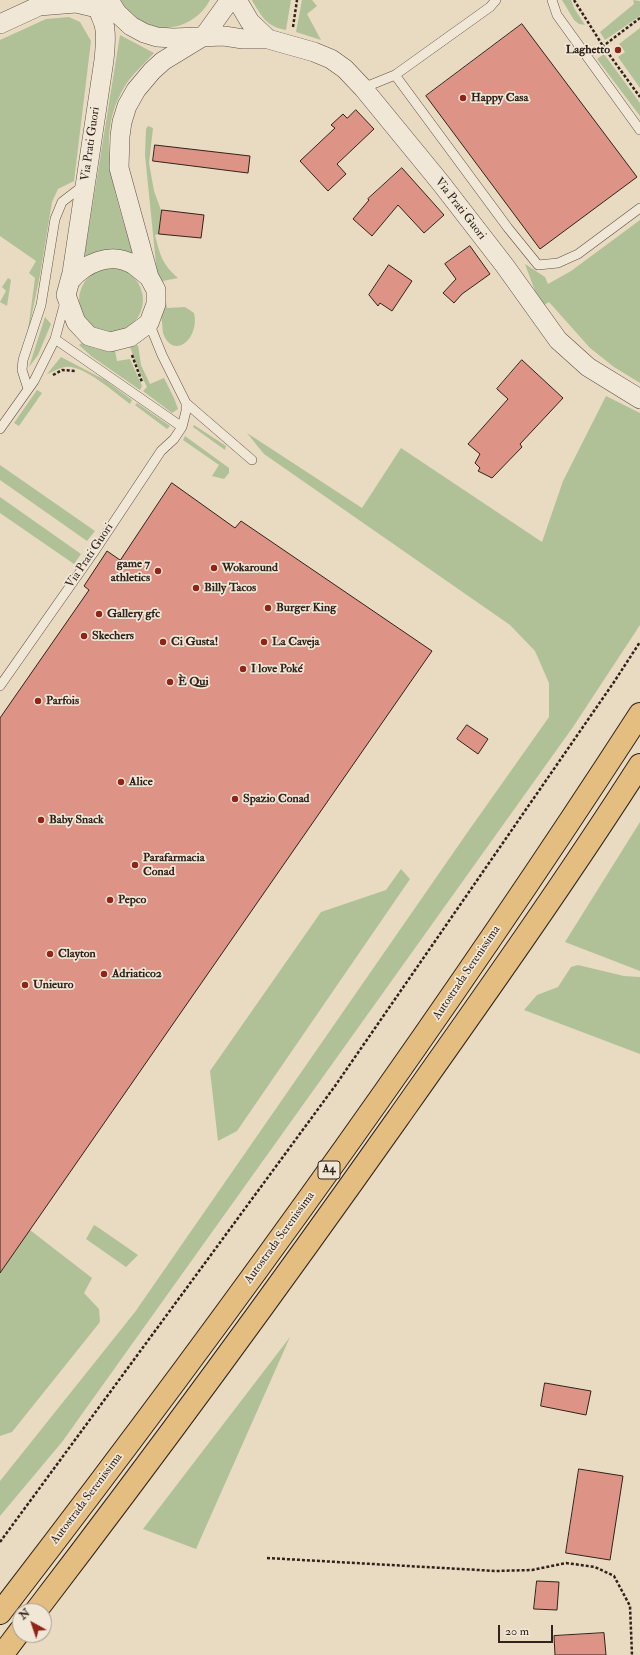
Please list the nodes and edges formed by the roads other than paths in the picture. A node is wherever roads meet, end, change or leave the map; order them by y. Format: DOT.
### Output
graph roads {
  1 [pos="230,0"];
  2 [pos="237,0"];
  3 [pos="496,0"];
  4 [pos="552,0"];
  5 [pos="42,3"];
  6 [pos="101,3"];
  7 [pos="0,24"];
  8 [pos="204,36"];
  9 [pos="268,39"];
  10 [pos="395,75"];
  11 [pos="363,88"];
  12 [pos="640,130"];
  13 [pos="85,184"];
  14 [pos="640,208"];
  15 [pos="149,277"];
  16 [pos="68,288"];
  17 [pos="149,322"];
  18 [pos="56,339"];
  19 [pos="31,385"];
  20 [pos="640,399"];
  21 [pos="186,403"];
  22 [pos="182,427"];
  23 [pos="0,429"];
  24 [pos="252,460"];
  25 [pos="0,686"];
  26 [pos="640,714"];
  27 [pos="640,765"];
  28 [pos="42,1603"];
  29 [pos="0,1613"];
  30 [pos="12,1642"];
  31 [pos="2,1655"];
  1 -- 8 [label="street"];
  2 -- 9 [label="street"];
  3 -- 10 [label="lane"];
  4 -- 12 [label="lane"];
  5 -- 6 [label="street"];
  5 -- 7 [label="street"];
  6 -- 8 [label="street"];
  6 -- 13 [label="street, Via Prati Guori"];
  8 -- 9 [label="street"];
  8 -- 15 [label="street"];
  9 -- 11 [label="street, Via Prati Guori"];
  10 -- 11 [label="lane"];
  10 -- 14 [label="lane"];
  11 -- 20 [label="street, Via Prati Guori"];
  13 -- 16 [label="street, Via Prati Guori"];
  13 -- 19 [label="lane"];
  15 -- 16 [label="street"];
  15 -- 17 [label="street"];
  16 -- 17 [label="street, Via Prati Guori"];
  16 -- 18 [label="lane, Via Prati Guori"];
  17 -- 21 [label="lane"];
  18 -- 19 [label="lane, Via Prati Guori"];
  18 -- 22 [label="lane"];
  19 -- 23 [label="lane, Via Prati Guori"];
  21 -- 22 [label="lane, Via Prati Guori"];
  21 -- 24 [label="lane"];
  22 -- 25 [label="lane, Via Prati Guori"];
  26 -- 29 [label="highway, Autostrada Serenissima / A4"];
  27 -- 28 [label="highway, A4"];
  30 -- 31 [label="highway"];
}
